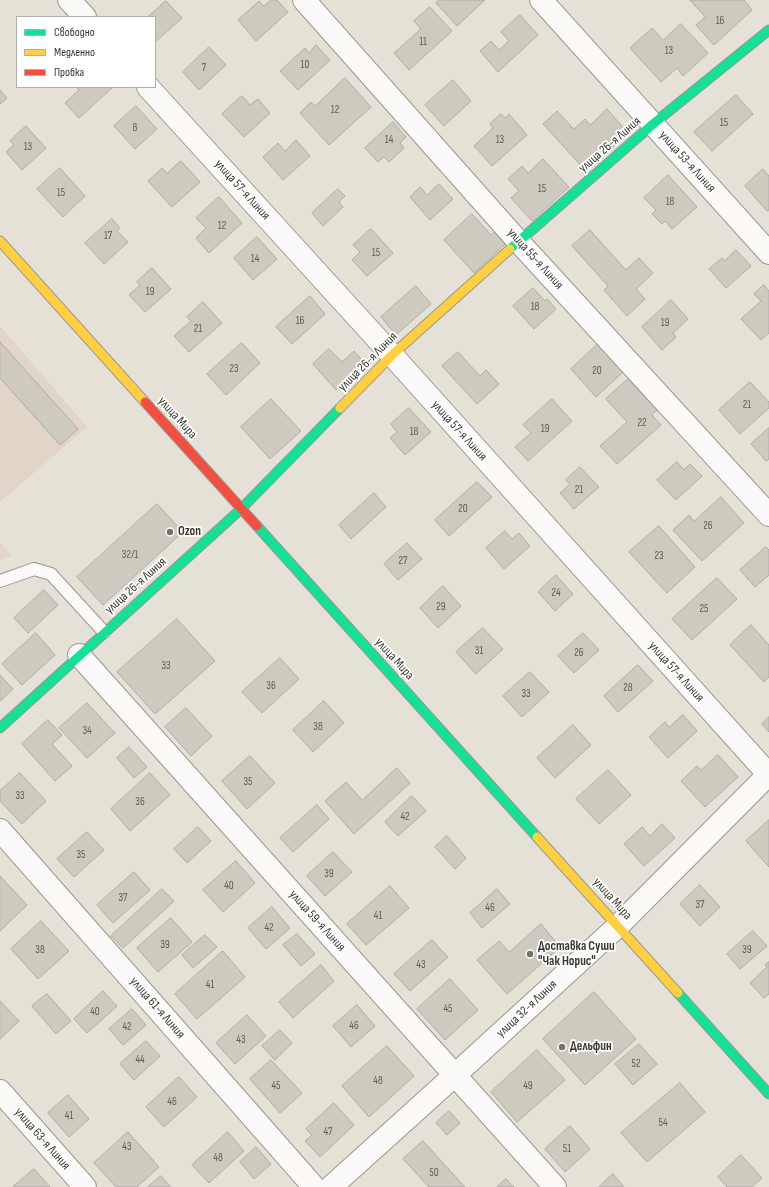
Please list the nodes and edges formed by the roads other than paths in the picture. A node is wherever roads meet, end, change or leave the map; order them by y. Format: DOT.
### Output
graph roads {
  1 [pos="69,0"];
  2 [pos="304,0"];
  3 [pos="541,0"];
  4 [pos="84,16"];
  5 [pos="769,30"];
  6 [pos="149,88"];
  7 [pos="653,124"];
  8 [pos="0,241"];
  9 [pos="518,241"];
  10 [pos="769,253"];
  11 [pos="392,355"];
  12 [pos="241,509"];
  13 [pos="769,515"];
  14 [pos="0,581"];
  15 [pos="104,632"];
  16 [pos="79,655"];
  17 [pos="0,728"];
  18 [pos="769,775"];
  19 [pos="0,830"];
  20 [pos="618,926"];
  21 [pos="455,1075"];
  22 [pos="0,1091"];
  23 [pos="769,1094"];
  24 [pos="85,1187"];
  25 [pos="314,1187"];
  26 [pos="331,1187"];
  27 [pos="555,1187"];
  1 -- 4 [label="street"];
  2 -- 9 [label="street, улица 55-я Линия"];
  3 -- 7 [label="street, улица 53-я Линия"];
  5 -- 7 [label="main road, улица 26-я Линия"];
  6 -- 11 [label="street, улица 57-я Линия"];
  7 -- 9 [label="main road, улица 26-я Линия"];
  7 -- 10 [label="street, улица 53-я Линия"];
  8 -- 12 [label="main road, улица Мира"];
  9 -- 11 [label="main road, улица 26-я Линия"];
  9 -- 13 [label="street, улица 55-я Линия"];
  11 -- 12 [label="main road, улица 26-я Линия"];
  11 -- 18 [label="street, улица 57-я Линия"];
  12 -- 15 [label="main road, улица 26-я Линия"];
  12 -- 20 [label="main road, улица Мира"];
  14 -- 15 [label="lane"];
  15 -- 16 [label="main road, улица 26-я Линия"];
  16 -- 17 [label="main road, улица 26-я Линия"];
  16 -- 21 [label="street, улица 59-я Линия"];
  18 -- 20 [label="street, улица 32-я Линия"];
  19 -- 25 [label="street, улица 61-я Линия"];
  20 -- 21 [label="street, улица 32-я Линия"];
  20 -- 23 [label="main road, улица Мира"];
  21 -- 26 [label="street, улица 32-я Линия"];
  21 -- 27 [label="street, улица 59-я Линия"];
  22 -- 24 [label="street, улица 63-я Линия"];
}
